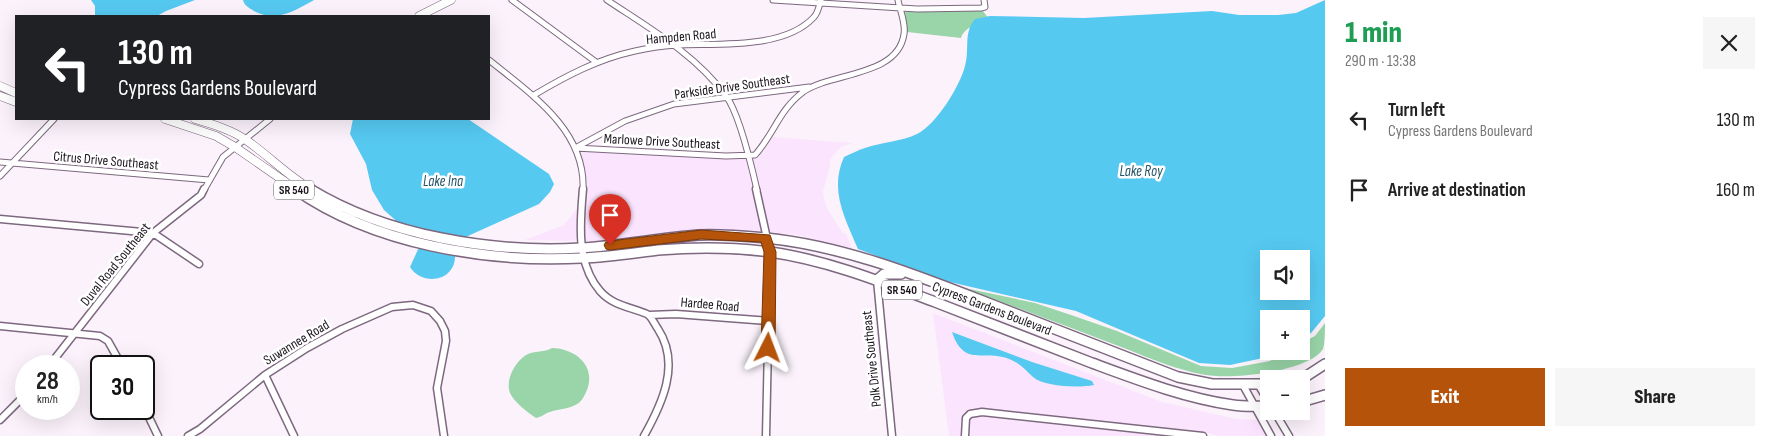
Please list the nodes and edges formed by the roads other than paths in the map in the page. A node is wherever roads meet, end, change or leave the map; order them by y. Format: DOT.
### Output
graph roads {
  1 [pos="451,0"];
  2 [pos="512,0"];
  3 [pos="607,0"];
  4 [pos="772,0"];
  5 [pos="898,0"];
  6 [pos="984,0"];
  7 [pos="792,1"];
  8 [pos="822,1"];
  9 [pos="900,8"];
  10 [pos="431,14"];
  11 [pos="674,45"];
  12 [pos="490,61"];
  13 [pos="596,62"];
  14 [pos="0,86"];
  15 [pos="811,87"];
  16 [pos="15,93"];
  17 [pos="534,96"];
  18 [pos="727,97"];
  19 [pos="53,120"];
  20 [pos="168,120"];
  21 [pos="198,120"];
  22 [pos="269,120"];
  23 [pos="245,139"];
  24 [pos="235,147"];
  25 [pos="575,148"];
  26 [pos="748,157"];
  27 [pos="0,162"];
  28 [pos="12,163"];
  29 [pos="0,176"];
  30 [pos="209,180"];
  31 [pos="0,219"];
  32 [pos="153,234"];
  33 [pos="766,238"];
  34 [pos="581,248"];
  35 [pos="770,252"];
  36 [pos="584,258"];
  37 [pos="199,264"];
  38 [pos="877,280"];
  39 [pos="928,280"];
  40 [pos="649,315"];
  41 [pos="769,321"];
  42 [pos="0,326"];
  43 [pos="76,333"];
  44 [pos="58,355"];
  45 [pos="116,355"];
  46 [pos="1325,364"];
  47 [pos="1310,373"];
  48 [pos="265,375"];
  49 [pos="1258,384"];
  50 [pos="1243,385"];
  51 [pos="1260,388"];
  52 [pos="1325,395"];
  53 [pos="1310,399"];
  54 [pos="15,405"];
  55 [pos="1254,406"];
  56 [pos="1260,406"];
  57 [pos="0,420"];
  58 [pos="150,420"];
  59 [pos="1279,420"];
  60 [pos="1180,435"];
  61 [pos="158,436"];
  62 [pos="188,436"];
  63 [pos="294,436"];
  64 [pos="444,436"];
  65 [pos="644,436"];
  66 [pos="766,436"];
  67 [pos="892,436"];
  68 [pos="965,436"];
  69 [pos="1203,436"];
  70 [pos="1271,436"];
  71 [pos="1289,436"];
  1 -- 10 [label="main road"];
  2 -- 13 [label="street"];
  3 -- 11 [label="street"];
  4 -- 7 [label="street"];
  5 -- 9 [label="street"];
  6 -- 9 [label="street"];
  7 -- 8 [label="street"];
  8 -- 9 [label="street"];
  8 -- 11 [label="street, Hampden Road"];
  9 -- 15 [label="street"];
  11 -- 13 [label="street, Hampden Road"];
  11 -- 18 [label="street"];
  12 -- 17 [label="street, Hardee Road"];
  13 -- 17 [label="street, Hampden Road"];
  14 -- 16 [label="main road"];
  15 -- 18 [label="street, Parkside Drive Southeast"];
  15 -- 26 [label="street"];
  17 -- 25 [label="street, Hardee Road"];
  18 -- 25 [label="street, Parkside Drive Southeast"];
  18 -- 26 [label="street"];
  19 -- 28 [label="street"];
  20 -- 24 [label="main road, Cypress Gardens Boulevard / SR 540"];
  21 -- 23 [label="main road, Cypress Gardens Boulevard / SR 540"];
  22 -- 23 [label="street, Duval Road Southeast"];
  23 -- 24 [label="street, Duval Road Southeast"];
  23 -- 34 [label="main road, Cypress Gardens Boulevard / SR 540"];
  24 -- 30 [label="street, Duval Road Southeast"];
  24 -- 36 [label="main road, Cypress Gardens Boulevard / SR 540"];
  25 -- 26 [label="street, Marlowe Drive Southeast"];
  25 -- 34 [label="street, Hardee Road"];
  26 -- 33 [label="street"];
  27 -- 28 [label="street, Citrus Drive Southeast"];
  28 -- 29 [label="street"];
  28 -- 30 [label="street, Citrus Drive Southeast"];
  30 -- 32 [label="street, Duval Road Southeast"];
  31 -- 32 [label="street"];
  32 -- 37 [label="street"];
  32 -- 43 [label="street, Duval Road Southeast"];
  33 -- 34 [label="main road, Cypress Gardens Boulevard / SR 540"];
  33 -- 35 [label="street"];
  33 -- 39 [label="main road, Cypress Gardens Boulevard / SR 540"];
  34 -- 36 [label="street, Hardee Road"];
  35 -- 36 [label="main road, Cypress Gardens Boulevard / SR 540"];
  35 -- 38 [label="main road, Cypress Gardens Boulevard / SR 540"];
  35 -- 41 [label="street"];
  36 -- 40 [label="street, Hardee Road"];
  38 -- 39 [label="main road"];
  38 -- 55 [label="main road, Cypress Gardens Boulevard / SR 540"];
  38 -- 67 [label="street, Polk Drive Southeast"];
  39 -- 50 [label="main road, Cypress Gardens Boulevard / SR 540"];
  40 -- 41 [label="street, Hardee Road"];
  40 -- 65 [label="street"];
  41 -- 66 [label="street"];
  42 -- 43 [label="street"];
  43 -- 44 [label="street, Duval Road Southeast"];
  43 -- 45 [label="street"];
  46 -- 47 [label="main road"];
  48 -- 62 [label="street, Suwannee Road"];
  48 -- 63 [label="street"];
  48 -- 64 [label="street, Suwannee Road"];
  49 -- 50 [label="main road, Cypress Gardens Boulevard / SR 540"];
  49 -- 51 [label="street"];
  50 -- 55 [label="street"];
  52 -- 53 [label="main road"];
  54 -- 57 [label="street"];
  55 -- 56 [label="main road, Cypress Gardens Boulevard / SR 540"];
  55 -- 70 [label="street"];
  58 -- 61 [label="street"];
  59 -- 71 [label="street"];
  60 -- 68 [label="street"];
  60 -- 69 [label="street"];
}
